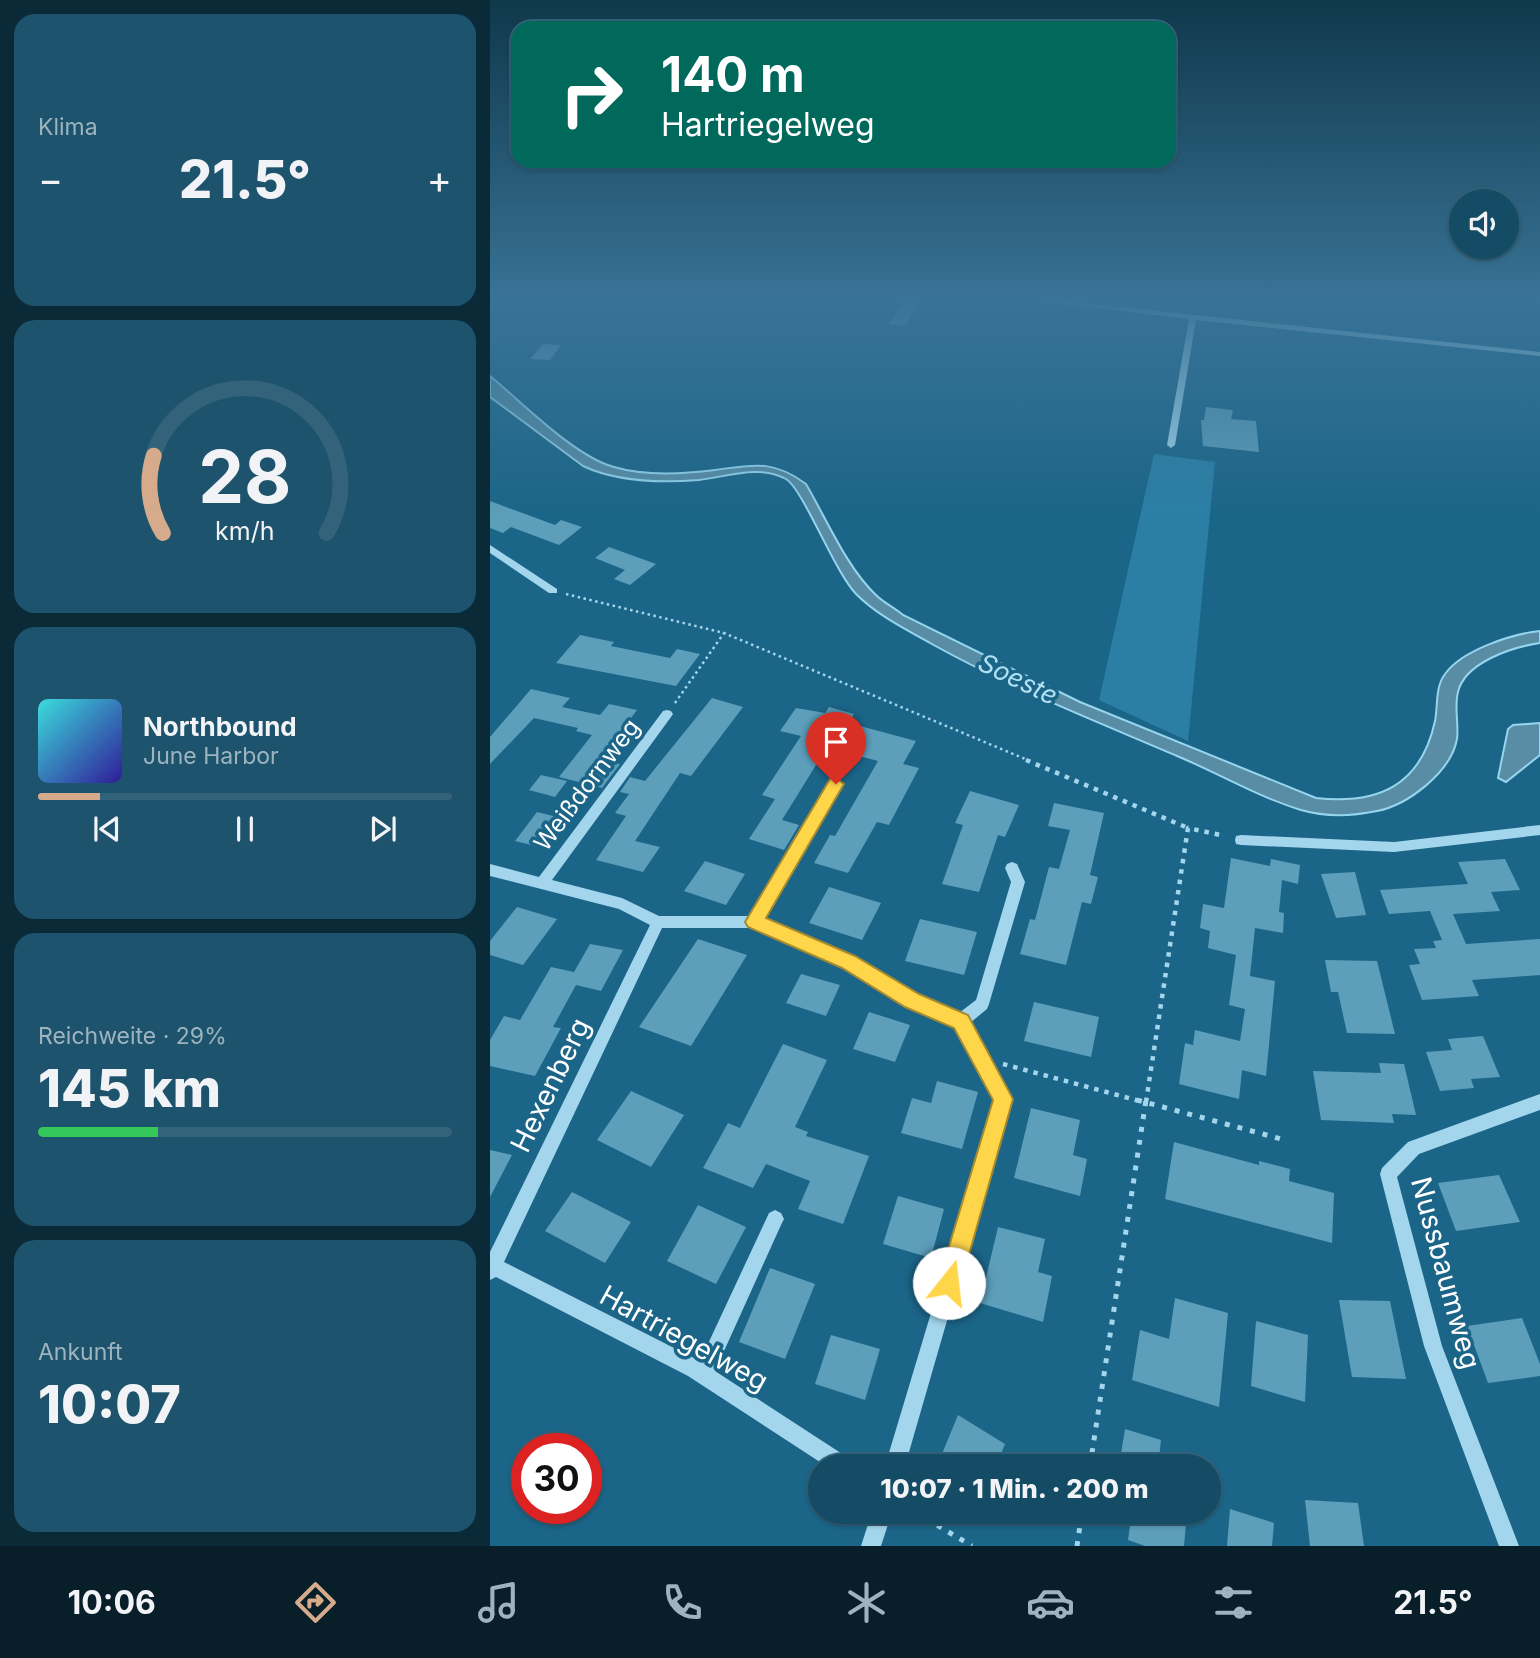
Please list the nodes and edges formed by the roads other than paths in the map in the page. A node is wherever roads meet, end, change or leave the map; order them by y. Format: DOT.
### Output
graph roads {
  1 [pos="1184,373"];
  2 [pos="1171,446"];
  3 [pos="490,548"];
  4 [pos="552,591"];
  5 [pos="667,714"];
  6 [pos="836,784"];
  7 [pos="1540,830"];
  8 [pos="1241,840"];
  9 [pos="1012,868"];
  10 [pos="490,870"];
  11 [pos="543,882"];
  12 [pos="658,922"];
  13 [pos="754,922"];
  14 [pos="961,1021"];
  15 [pos="1540,1102"];
  16 [pos="775,1219"];
  17 [pos="491,1269"];
  18 [pos="703,1375"];
  19 [pos="825,1454"];
  20 [pos="899,1454"];
  21 [pos="878,1524"];
  22 [pos="871,1546"];
  23 [pos="1509,1546"];
  1 -- 2 [label="street"];
  3 -- 4 [label="street"];
  5 -- 11 [label="street, Weißdornweg"];
  6 -- 13 [label="street"];
  7 -- 8 [label="street"];
  9 -- 14 [label="street"];
  10 -- 11 [label="street, Weißdornweg"];
  11 -- 12 [label="street, Weißdornweg"];
  12 -- 13 [label="street"];
  12 -- 17 [label="street, Hexenberg"];
  13 -- 14 [label="street"];
  14 -- 20 [label="street"];
  15 -- 23 [label="street, Nussbaumweg"];
  16 -- 18 [label="street"];
  17 -- 18 [label="street, Hartriegelweg"];
  18 -- 19 [label="street, Hartriegelweg"];
  21 -- 22 [label="street"];
}
